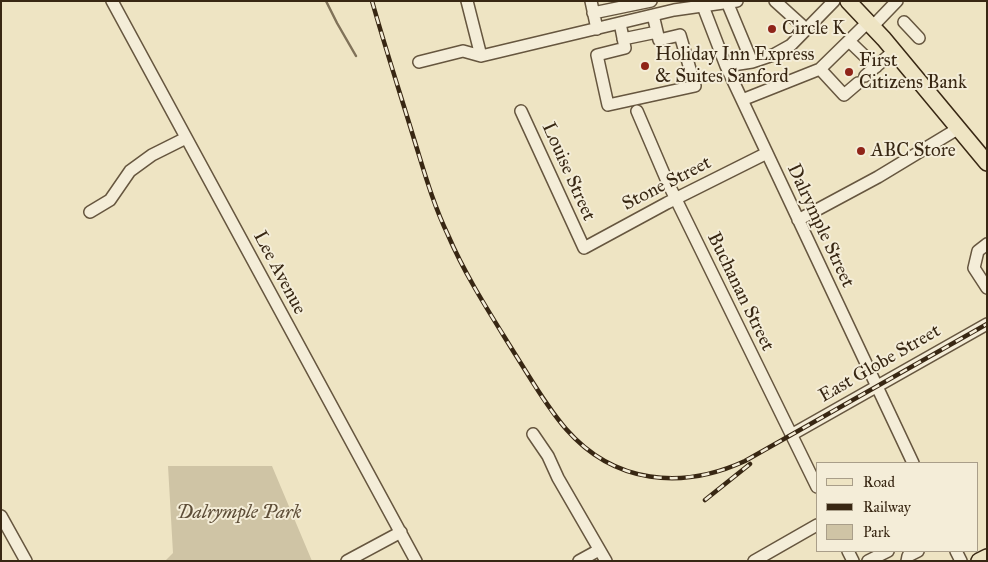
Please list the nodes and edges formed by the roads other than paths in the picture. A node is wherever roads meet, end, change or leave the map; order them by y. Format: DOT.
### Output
graph roads {
  1 [pos="112,1"];
  2 [pos="468,1"];
  3 [pos="591,1"];
  4 [pos="650,1"];
  5 [pos="775,1"];
  6 [pos="848,1"];
  7 [pos="897,1"];
  8 [pos="732,2"];
  9 [pos="701,3"];
  10 [pos="826,4"];
  11 [pos="673,6"];
  12 [pos="593,13"];
  13 [pos="652,15"];
  14 [pos="904,22"];
  15 [pos="620,24"];
  16 [pos="870,24"];
  17 [pos="597,29"];
  18 [pos="806,29"];
  19 [pos="657,32"];
  20 [pos="919,38"];
  21 [pos="623,39"];
  22 [pos="849,41"];
  23 [pos="894,51"];
  24 [pos="481,56"];
  25 [pos="419,62"];
  26 [pos="752,62"];
  27 [pos="726,66"];
  28 [pos="876,67"];
  29 [pos="820,69"];
  30 [pos="742,100"];
  31 [pos="521,111"];
  32 [pos="637,111"];
  33 [pos="959,128"];
  34 [pos="186,138"];
  35 [pos="766,153"];
  36 [pos="987,163"];
  37 [pos="676,199"];
  38 [pos="90,212"];
  39 [pos="798,220"];
  40 [pos="987,244"];
  41 [pos="584,248"];
  42 [pos="987,288"];
  43 [pos="987,324"];
  44 [pos="877,387"];
  45 [pos="533,434"];
  46 [pos="791,435"];
  47 [pos="913,462"];
  48 [pos="816,485"];
  49 [pos="1,516"];
  50 [pos="816,526"];
  51 [pos="401,532"];
  52 [pos="7,536"];
  53 [pos="599,550"];
  54 [pos="885,552"];
  55 [pos="916,552"];
  56 [pos="987,556"];
  57 [pos="869,557"];
  58 [pos="26,561"];
  59 [pos="347,561"];
  60 [pos="416,561"];
  61 [pos="579,561"];
  62 [pos="606,561"];
  63 [pos="754,561"];
  64 [pos="907,561"];
  65 [pos="979,561"];
  1 -- 34 [label="street, Lee Avenue"];
  2 -- 24 [label="street"];
  3 -- 12 [label="street"];
  4 -- 12 [label="street"];
  4 -- 13 [label="street"];
  5 -- 18 [label="street"];
  6 -- 16 [label="main road"];
  7 -- 16 [label="street"];
  8 -- 9 [label="street"];
  8 -- 26 [label="street"];
  9 -- 11 [label="street"];
  9 -- 27 [label="street, Dalrymple Street"];
  10 -- 18 [label="street"];
  11 -- 13 [label="street"];
  12 -- 17 [label="street"];
  13 -- 15 [label="street"];
  13 -- 19 [label="street"];
  14 -- 20 [label="street"];
  15 -- 17 [label="street"];
  15 -- 21 [label="street"];
  16 -- 22 [label="street"];
  16 -- 23 [label="main road"];
  17 -- 24 [label="street"];
  18 -- 26 [label="street"];
  19 -- 21 [label="street"];
  19 -- 21 [label="street"];
  22 -- 28 [label="street"];
  22 -- 29 [label="street"];
  23 -- 28 [label="street"];
  23 -- 33 [label="main road"];
  24 -- 25 [label="street"];
  26 -- 27 [label="street"];
  27 -- 30 [label="street, Dalrymple Street"];
  28 -- 29 [label="street"];
  29 -- 30 [label="street"];
  30 -- 35 [label="street, Dalrymple Street"];
  31 -- 41 [label="street, Louise Street"];
  32 -- 37 [label="street, Buchanan Street"];
  33 -- 36 [label="main road"];
  33 -- 39 [label="street"];
  34 -- 38 [label="street"];
  34 -- 51 [label="street, Lee Avenue"];
  35 -- 37 [label="street, Stone Street"];
  35 -- 39 [label="street, Dalrymple Street"];
  37 -- 41 [label="street, Stone Street"];
  37 -- 46 [label="street, Buchanan Street"];
  39 -- 44 [label="street, Dalrymple Street"];
  40 -- 42 [label="street"];
  43 -- 44 [label="street, East Globe Street"];
  44 -- 46 [label="street, East Globe Street"];
  44 -- 47 [label="street, Dalrymple Street"];
  45 -- 53 [label="street"];
  46 -- 48 [label="street, Buchanan Street"];
  49 -- 52 [label="street"];
  50 -- 63 [label="street"];
  51 -- 59 [label="street"];
  51 -- 60 [label="street, Lee Avenue"];
  52 -- 58 [label="street"];
  53 -- 61 [label="street"];
  53 -- 62 [label="street"];
  54 -- 57 [label="street"];
  55 -- 64 [label="street"];
  56 -- 65 [label="main road"];
}
